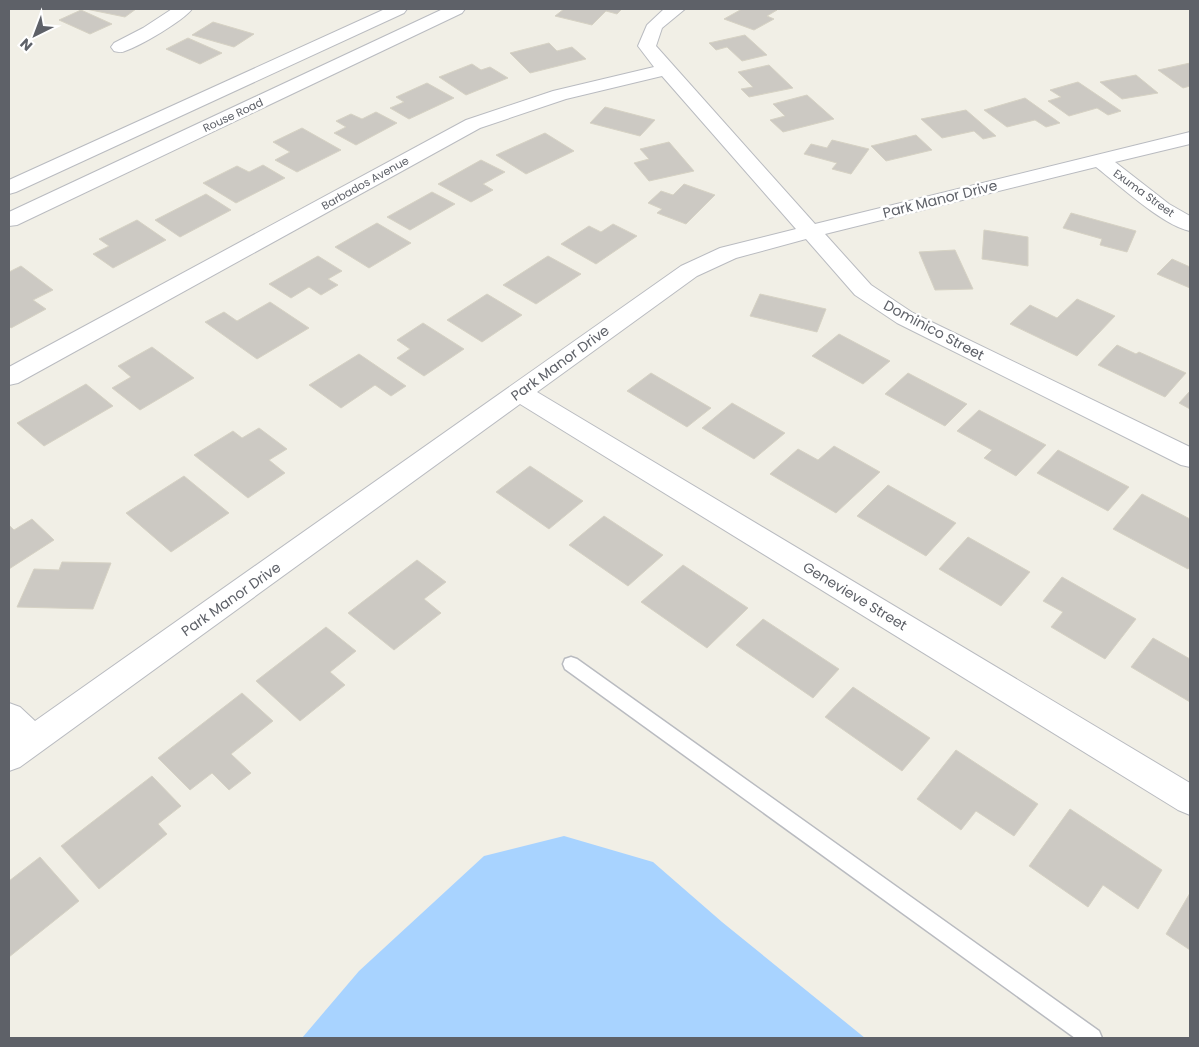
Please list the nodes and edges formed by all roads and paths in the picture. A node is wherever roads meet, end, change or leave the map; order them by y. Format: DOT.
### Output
graph roads {
  1 [pos="183,9"];
  2 [pos="398,9"];
  3 [pos="456,9"];
  4 [pos="676,9"];
  5 [pos="120,47"];
  6 [pos="666,70"];
  7 [pos="1190,138"];
  8 [pos="1099,160"];
  9 [pos="9,188"];
  10 [pos="9,220"];
  11 [pos="1190,225"];
  12 [pos="812,231"];
  13 [pos="9,377"];
  14 [pos="521,393"];
  15 [pos="1190,458"];
  16 [pos="571,664"];
  17 [pos="9,716"];
  18 [pos="21,749"];
  19 [pos="1190,800"];
  20 [pos="1092,1038"];
  1 -- 5 [label="street"];
  2 -- 9 [label="street"];
  3 -- 10 [label="street, Rouse Road"];
  4 -- 6 [label="street"];
  6 -- 12 [label="street, Dominico Street"];
  6 -- 13 [label="street, Barbados Avenue"];
  7 -- 8 [label="street, Park Manor Drive"];
  8 -- 11 [label="street, Exuma Street"];
  8 -- 12 [label="street, Park Manor Drive"];
  12 -- 14 [label="street, Park Manor Drive"];
  12 -- 15 [label="street, Dominico Street"];
  14 -- 18 [label="street, Park Manor Drive"];
  14 -- 19 [label="street, Genevieve Street"];
  16 -- 20 [label="lane"];
  17 -- 18 [label="street"];
}
